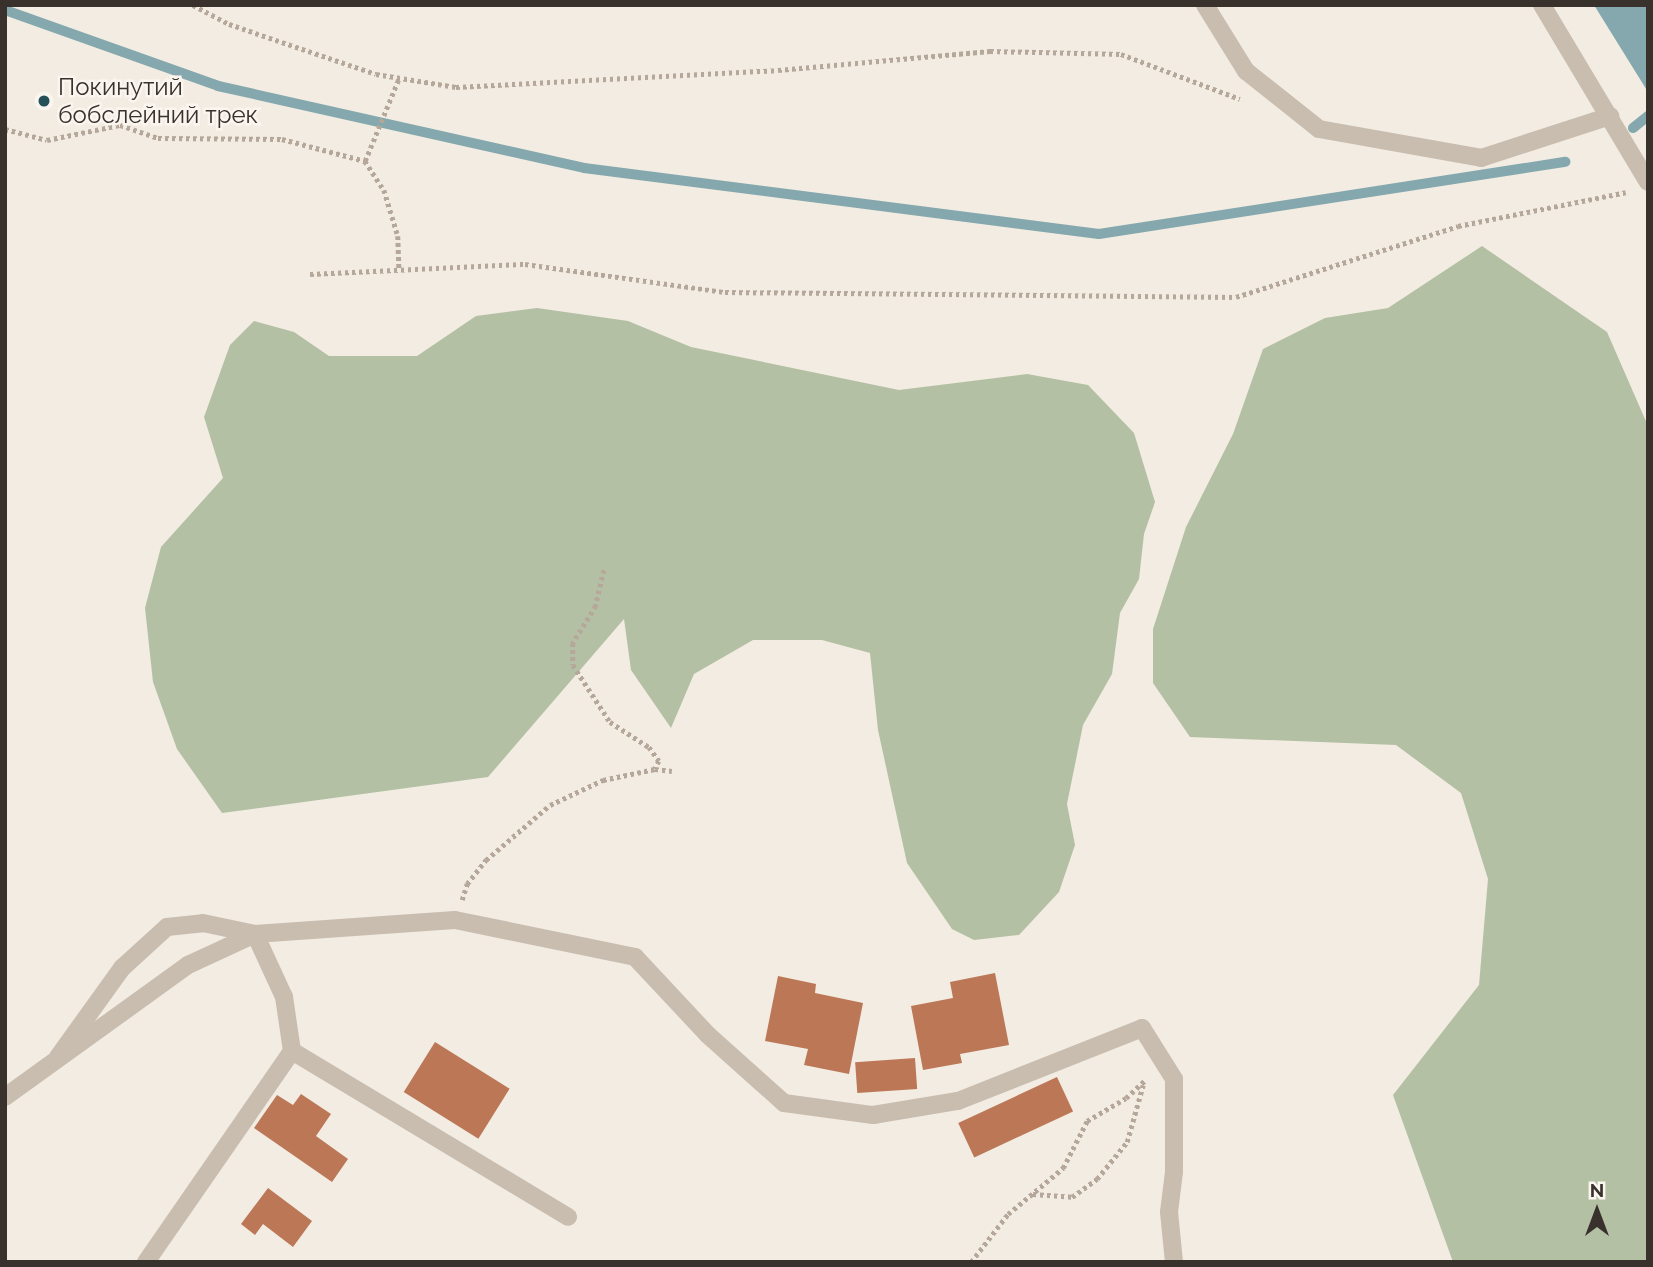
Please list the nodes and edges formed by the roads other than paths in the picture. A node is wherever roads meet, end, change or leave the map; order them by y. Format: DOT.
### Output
graph roads {
  1 [pos="1205,5"];
  2 [pos="1542,5"];
  3 [pos="1610,116"];
  4 [pos="1641,186"];
  5 [pos="255,934"];
  6 [pos="292,1051"];
  7 [pos="55,1061"];
  8 [pos="5,1097"];
  9 [pos="568,1217"];
  10 [pos="146,1262"];
  11 [pos="1174,1262"];
  1 -- 3 [label="street"];
  2 -- 3 [label="street"];
  3 -- 4 [label="street"];
  5 -- 6 [label="street"];
  5 -- 7 [label="street"];
  5 -- 7 [label="street"];
  5 -- 11 [label="street"];
  6 -- 9 [label="street"];
  6 -- 10 [label="street"];
  7 -- 8 [label="street"];
}
